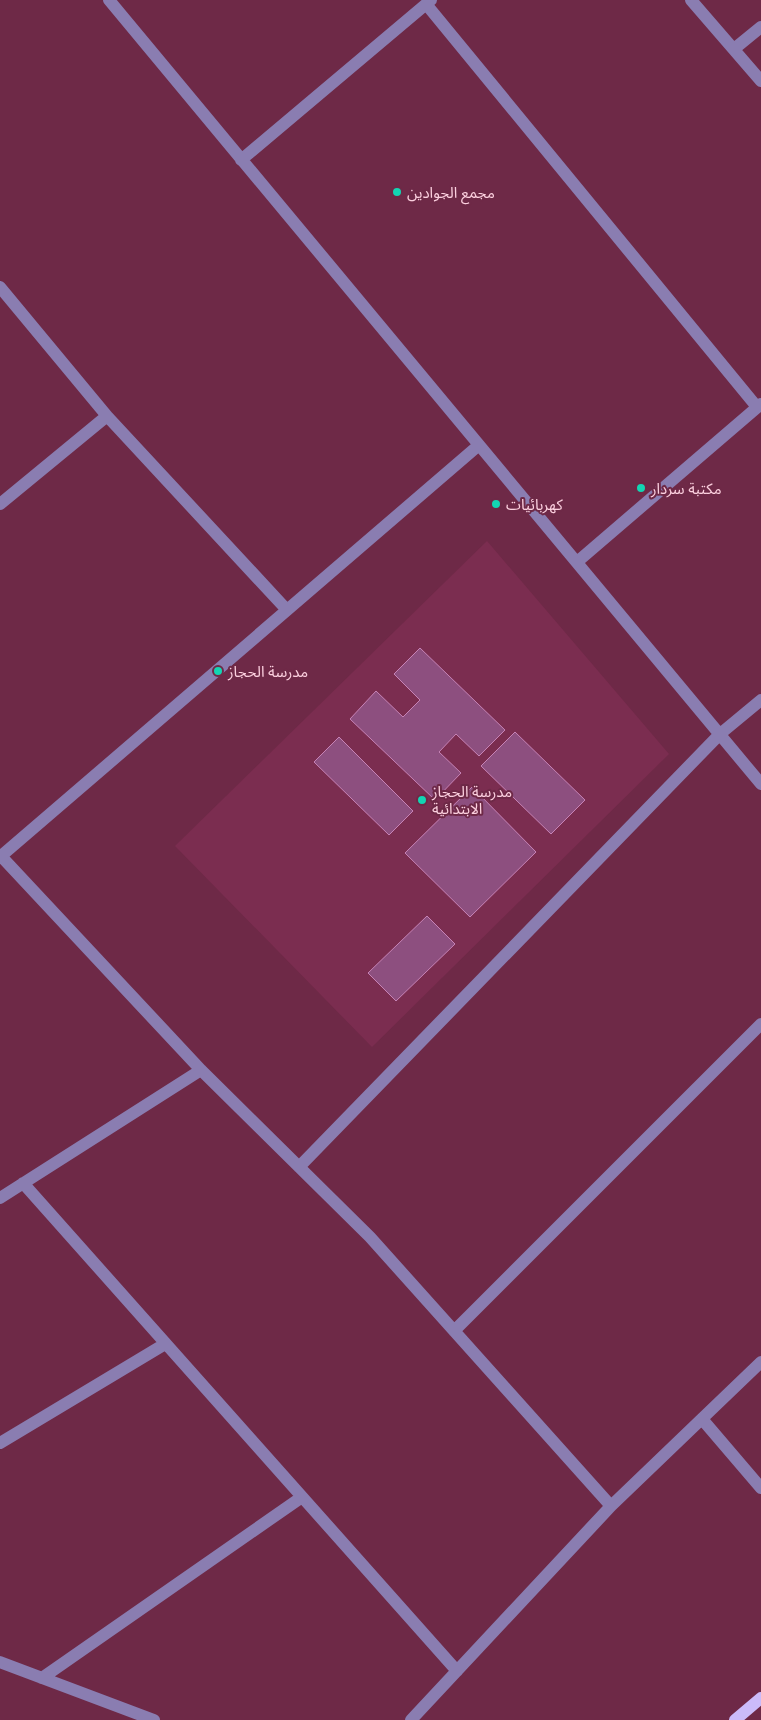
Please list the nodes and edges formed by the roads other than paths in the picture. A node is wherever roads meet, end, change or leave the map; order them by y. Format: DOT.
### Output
graph roads {
  1 [pos="109,0"];
  2 [pos="691,0"];
  3 [pos="428,2"];
  4 [pos="761,27"];
  5 [pos="734,49"];
  6 [pos="761,81"];
  7 [pos="241,160"];
  8 [pos="0,287"];
  9 [pos="759,406"];
  10 [pos="108,416"];
  11 [pos="479,445"];
  12 [pos="0,504"];
  13 [pos="577,562"];
  14 [pos="287,610"];
  15 [pos="761,700"];
  16 [pos="720,734"];
  17 [pos="761,784"];
  18 [pos="1,856"];
  19 [pos="761,1024"];
  20 [pos="201,1070"];
  21 [pos="299,1167"];
  22 [pos="23,1183"];
  23 [pos="0,1198"];
  24 [pos="454,1331"];
  25 [pos="165,1344"];
  26 [pos="761,1362"];
  27 [pos="702,1419"];
  28 [pos="0,1443"];
  29 [pos="761,1488"];
  30 [pos="302,1497"];
  31 [pos="611,1506"];
  32 [pos="0,1662"];
  33 [pos="457,1671"];
  34 [pos="42,1678"];
  35 [pos="761,1698"];
  36 [pos="154,1720"];
  37 [pos="410,1720"];
  38 [pos="735,1720"];
  1 -- 7 [label="street"];
  2 -- 5 [label="street"];
  3 -- 7 [label="street"];
  3 -- 9 [label="street"];
  4 -- 5 [label="street"];
  5 -- 6 [label="street"];
  7 -- 11 [label="street"];
  8 -- 10 [label="street"];
  9 -- 13 [label="street"];
  10 -- 12 [label="street"];
  10 -- 14 [label="street"];
  11 -- 13 [label="street"];
  11 -- 14 [label="street"];
  13 -- 16 [label="street"];
  14 -- 18 [label="street"];
  15 -- 16 [label="street"];
  16 -- 17 [label="street"];
  16 -- 21 [label="street"];
  18 -- 20 [label="street"];
  19 -- 24 [label="street"];
  20 -- 21 [label="street"];
  20 -- 22 [label="street"];
  21 -- 24 [label="street"];
  22 -- 23 [label="street"];
  22 -- 25 [label="street"];
  24 -- 31 [label="street"];
  25 -- 28 [label="street"];
  25 -- 30 [label="street"];
  26 -- 27 [label="street"];
  27 -- 29 [label="street"];
  27 -- 31 [label="street"];
  30 -- 33 [label="street"];
  30 -- 34 [label="street"];
  31 -- 33 [label="street"];
  32 -- 34 [label="street"];
  33 -- 37 [label="street"];
  34 -- 36 [label="street"];
  35 -- 38 [label="main road"];
}
